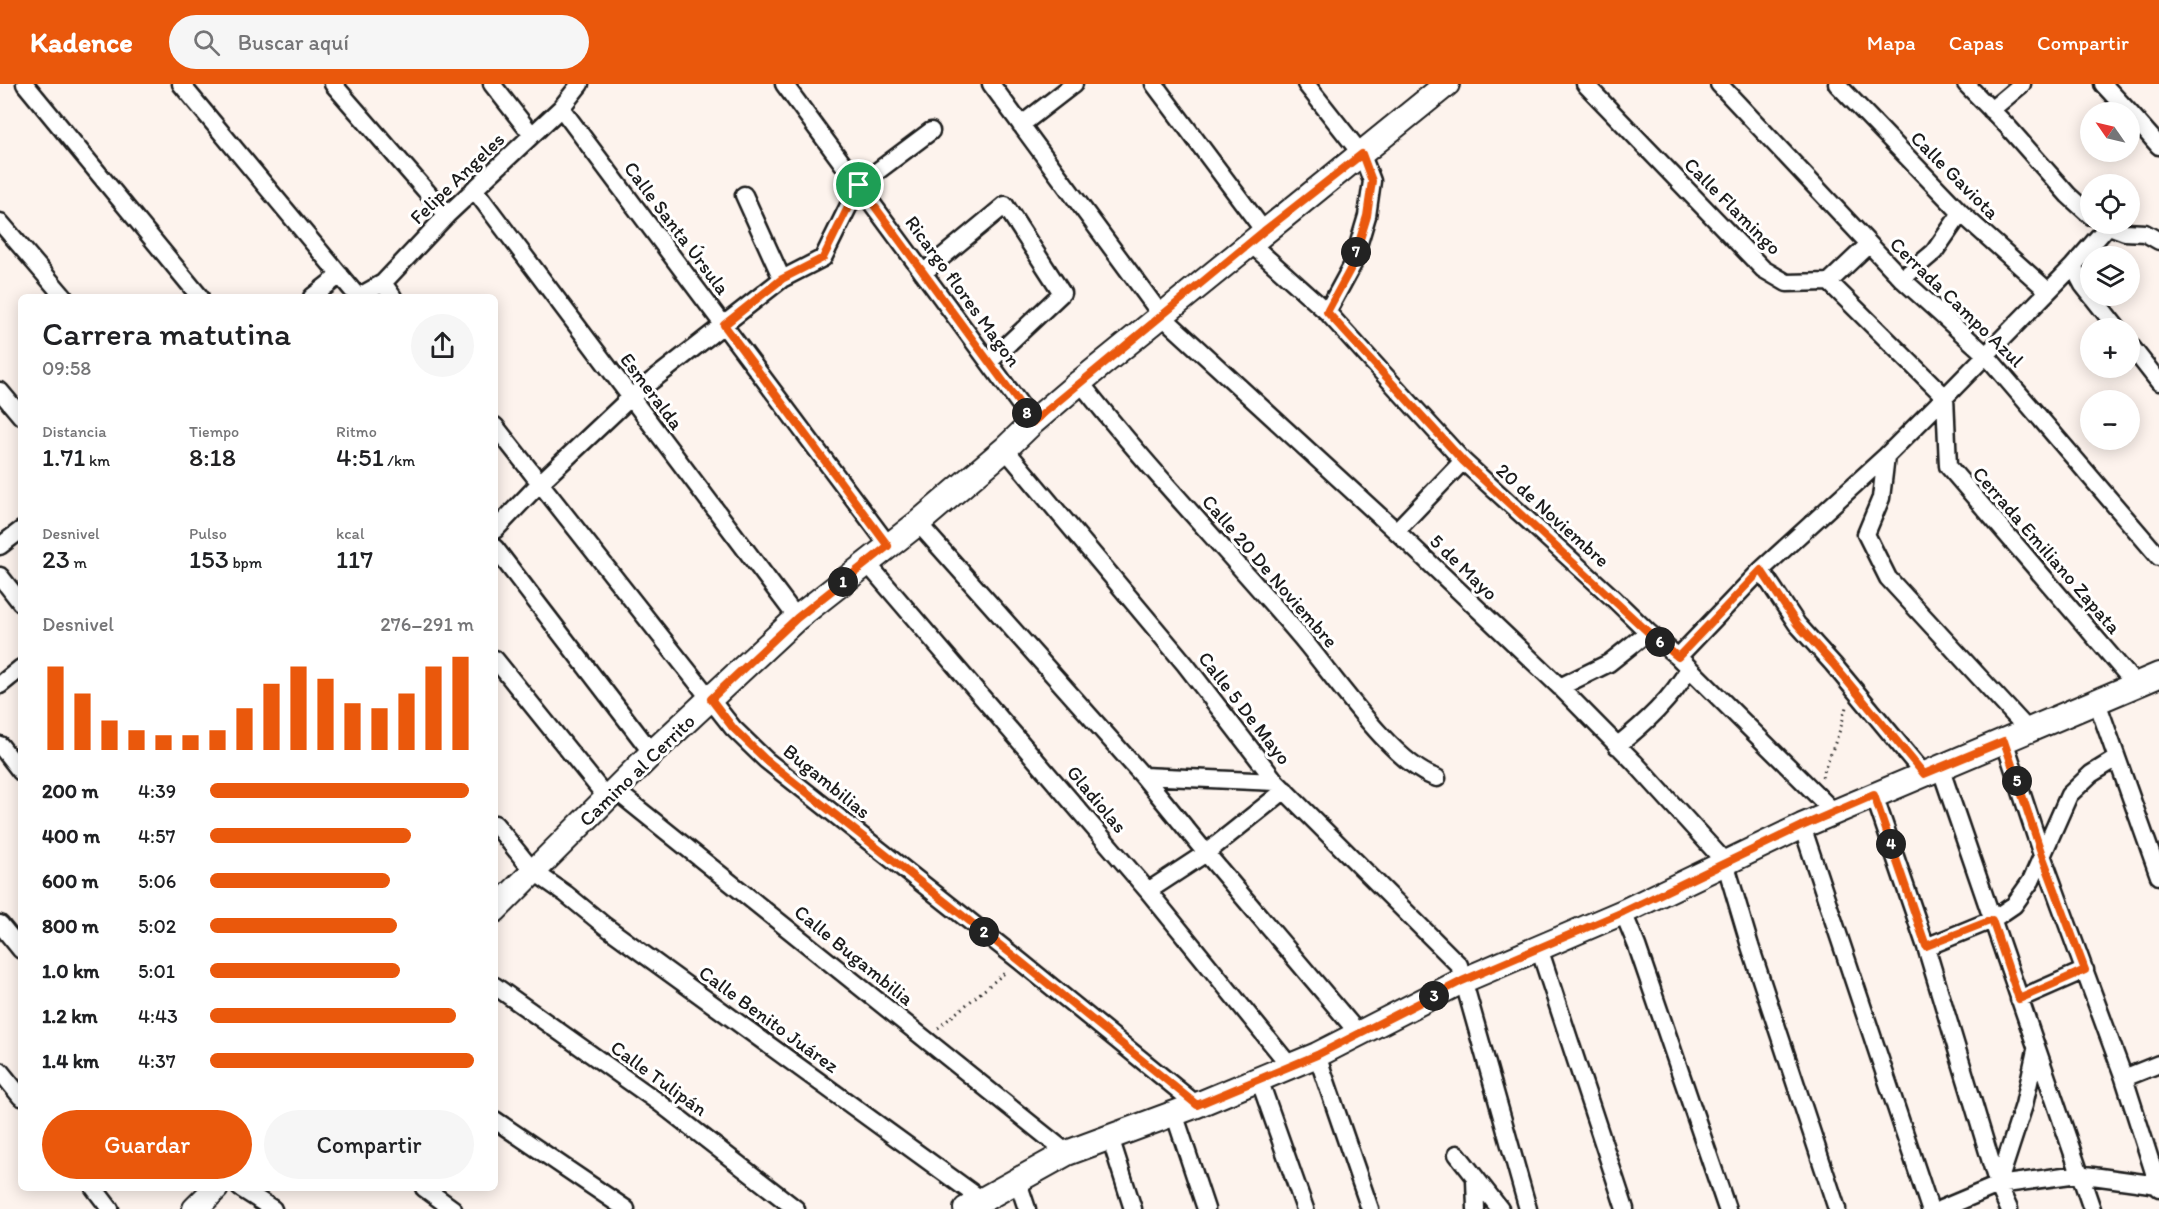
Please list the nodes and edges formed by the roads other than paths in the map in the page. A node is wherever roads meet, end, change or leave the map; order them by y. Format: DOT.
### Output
graph roads {
  1 [pos="25,84"];
  2 [pos="182,84"];
  3 [pos="333,84"];
  4 [pos="492,84"];
  5 [pos="580,84"];
  6 [pos="784,84"];
  7 [pos="991,84"];
  8 [pos="1074,84"];
  9 [pos="1154,84"];
  10 [pos="1306,84"];
  11 [pos="1585,84"];
  12 [pos="1719,84"];
  13 [pos="1837,84"];
  14 [pos="1966,84"];
  15 [pos="2022,84"];
  16 [pos="2103,84"];
  17 [pos="1442,86"];
  18 [pos="2120,102"];
  19 [pos="561,108"];
  20 [pos="1991,110"];
  21 [pos="2140,124"];
  22 [pos="1021,125"];
  23 [pos="931,131"];
  24 [pos="532,135"];
  25 [pos="2159,146"];
  26 [pos="1362,154"];
  27 [pos="859,185"];
  28 [pos="474,189"];
  29 [pos="744,195"];
  30 [pos="2080,206"];
  31 [pos="1961,213"];
  32 [pos="447,215"];
  33 [pos="0,222"];
  34 [pos="2140,233"];
  35 [pos="2099,234"];
  36 [pos="1257,237"];
  37 [pos="2159,240"];
  38 [pos="1868,245"];
  39 [pos="2073,266"];
  40 [pos="923,273"];
  41 [pos="340,275"];
  42 [pos="782,279"];
  43 [pos="1902,279"];
  44 [pos="1829,282"];
  45 [pos="382,290"];
  46 [pos="2048,291"];
  47 [pos="61,294"];
  48 [pos="198,294"];
  49 [pos="316,294"];
  50 [pos="356,294"];
  51 [pos="1327,312"];
  52 [pos="1162,316"];
  53 [pos="2109,318"];
  54 [pos="724,325"];
  55 [pos="1986,355"];
  56 [pos="2140,358"];
  57 [pos="989,362"];
  58 [pos="1080,382"];
  59 [pos="2159,382"];
  60 [pos="0,391"];
  61 [pos="631,397"];
  62 [pos="1945,397"];
  63 [pos="18,412"];
  64 [pos="1033,422"];
  65 [pos="498,430"];
  66 [pos="1005,449"];
  67 [pos="1886,456"];
  68 [pos="1463,461"];
  69 [pos="540,483"];
  70 [pos="918,523"];
  71 [pos="498,527"];
  72 [pos="1396,531"];
  73 [pos="18,532"];
  74 [pos="0,546"];
  75 [pos="888,546"];
  76 [pos="498,552"];
  77 [pos="2159,557"];
  78 [pos="867,562"];
  79 [pos="1761,570"];
  80 [pos="0,576"];
  81 [pos="18,599"];
  82 [pos="797,618"];
  83 [pos="1648,632"];
  84 [pos="498,662"];
  85 [pos="1684,662"];
  86 [pos="18,670"];
  87 [pos="2153,678"];
  88 [pos="0,685"];
  89 [pos="1560,687"];
  90 [pos="711,699"];
  91 [pos="2097,702"];
  92 [pos="2028,730"];
  93 [pos="2004,741"];
  94 [pos="0,745"];
  95 [pos="1617,746"];
  96 [pos="652,753"];
  97 [pos="2117,758"];
  98 [pos="18,768"];
  99 [pos="1932,771"];
  100 [pos="1143,776"];
  101 [pos="1437,778"];
  102 [pos="1281,786"];
  103 [pos="611,794"];
  104 [pos="1874,795"];
  105 [pos="1834,812"];
  106 [pos="1802,826"];
  107 [pos="498,828"];
  108 [pos="1206,853"];
  109 [pos="2042,855"];
  110 [pos="1725,862"];
  111 [pos="533,871"];
  112 [pos="2159,876"];
  113 [pos="1148,891"];
  114 [pos="498,907"];
  115 [pos="1623,912"];
  116 [pos="1992,920"];
  117 [pos="0,924"];
  118 [pos="18,946"];
  119 [pos="1926,946"];
  120 [pos="1539,948"];
  121 [pos="2085,970"];
  122 [pos="1462,981"];
  123 [pos="498,988"];
  124 [pos="2019,999"];
  125 [pos="1359,1034"];
  126 [pos="2036,1049"];
  127 [pos="1317,1055"];
  128 [pos="2159,1064"];
  129 [pos="1290,1066"];
  130 [pos="0,1071"];
  131 [pos="2124,1078"];
  132 [pos="1259,1079"];
  133 [pos="18,1093"];
  134 [pos="1186,1109"];
  135 [pos="498,1122"];
  136 [pos="1110,1137"];
  137 [pos="1067,1153"];
  138 [pos="1457,1154"];
  139 [pos="2078,1174"];
  140 [pos="1017,1179"];
  141 [pos="1475,1179"];
  142 [pos="1998,1185"];
  143 [pos="2159,1186"];
  144 [pos="96,1191"];
  145 [pos="212,1191"];
  146 [pos="245,1191"];
  147 [pos="428,1191"];
  148 [pos="974,1204"];
  149 [pos="110,1209"];
  150 [pos="195,1209"];
  151 [pos="273,1209"];
  152 [pos="453,1209"];
  153 [pos="626,1209"];
  154 [pos="796,1209"];
  155 [pos="1027,1209"];
  156 [pos="1133,1209"];
  157 [pos="1206,1209"];
  158 [pos="1305,1209"];
  159 [pos="1370,1209"];
  160 [pos="1476,1209"];
  161 [pos="1500,1209"];
  162 [pos="1528,1209"];
  163 [pos="1625,1209"];
  164 [pos="1727,1209"];
  165 [pos="1837,1209"];
  166 [pos="1930,1209"];
  167 [pos="1941,1209"];
  168 [pos="2008,1209"];
  169 [pos="2092,1209"];
  1 -- 48 [label="street"];
  2 -- 41 [label="street"];
  3 -- 32 [label="street"];
  4 -- 24 [label="street"];
  5 -- 19 [label="street, Felipe Angeles"];
  6 -- 27 [label="street, Ricargo flores Magon"];
  7 -- 22 [label="street, 5 de Mayo"];
  8 -- 22 [label="street"];
  9 -- 36 [label="street, 20 de Noviembre"];
  10 -- 26 [label="street"];
  11 -- 44 [label="street, Calle Flamingo"];
  12 -- 38 [label="street, Cerrada Campo Azul"];
  13 -- 31 [label="street, Calle Gaviota"];
  14 -- 20 [label="street"];
  15 -- 20 [label="street"];
  16 -- 18 [label="street"];
  17 -- 26 [label="main road, Camino al Cerrito"];
  19 -- 24 [label="street, Felipe Angeles"];
  19 -- 54 [label="street, Calle Santa Úrsula"];
  20 -- 30 [label="street"];
  21 -- 25 [label="street"];
  22 -- 52 [label="street, 5 de Mayo"];
  23 -- 27 [label="street"];
  24 -- 28 [label="street, Felipe Angeles"];
  26 -- 36 [label="main road, Camino al Cerrito"];
  26 -- 51 [label="street"];
  27 -- 40 [label="street, Ricargo flores Magon"];
  27 -- 42 [label="street"];
  28 -- 32 [label="street, Felipe Angeles"];
  28 -- 61 [label="street, Esmeralda"];
  29 -- 42 [label="street"];
  31 -- 43 [label="street"];
  31 -- 46 [label="street, Calle Gaviota"];
  32 -- 45 [label="street, Felipe Angeles"];
  33 -- 47 [label="street"];
  34 -- 37 [label="street"];
  35 -- 39 [label="street"];
  36 -- 51 [label="street, 20 de Noviembre"];
  36 -- 52 [label="main road, Camino al Cerrito"];
  38 -- 43 [label="street, Cerrada Campo Azul"];
  38 -- 44 [label="street"];
  39 -- 46 [label="street"];
  39 -- 53 [label="street"];
  40 -- 57 [label="street, Ricargo flores Magon"];
  40 -- 57 [label="street"];
  41 -- 49 [label="street"];
  41 -- 50 [label="street"];
  42 -- 54 [label="street"];
  43 -- 55 [label="street, Cerrada Campo Azul"];
  44 -- 62 [label="street"];
  46 -- 55 [label="street"];
  51 -- 68 [label="street, 20 de Noviembre"];
  52 -- 58 [label="main road, Camino al Cerrito"];
  52 -- 72 [label="street, 5 de Mayo"];
  54 -- 61 [label="street"];
  54 -- 75 [label="street, Calle Santa Úrsula"];
  55 -- 62 [label="street"];
  55 -- 77 [label="street, Cerrada Campo Azul"];
  56 -- 59 [label="street"];
  57 -- 64 [label="street, Ricargo flores Magon"];
  58 -- 64 [label="main road, Camino al Cerrito"];
  58 -- 101 [label="street, Calle 20 De Noviembre"];
  60 -- 63 [label="street"];
  61 -- 69 [label="street"];
  61 -- 82 [label="street, Esmeralda"];
  62 -- 67 [label="street"];
  62 -- 87 [label="street, Cerrada Emiliano Zapata"];
  64 -- 66 [label="main road, Camino al Cerrito"];
  65 -- 69 [label="street, Bugambilias"];
  66 -- 70 [label="main road, Camino al Cerrito"];
  66 -- 102 [label="street, Calle 5 De Mayo"];
  67 -- 79 [label="street"];
  67 -- 92 [label="street"];
  68 -- 72 [label="street"];
  68 -- 83 [label="street, 20 de Noviembre"];
  69 -- 71 [label="street"];
  69 -- 90 [label="street, Bugambilias"];
  70 -- 75 [label="main road, Camino al Cerrito"];
  70 -- 100 [label="street"];
  72 -- 89 [label="street, 5 de Mayo"];
  73 -- 74 [label="street"];
  75 -- 78 [label="main road, Camino al Cerrito"];
  76 -- 96 [label="street"];
  78 -- 82 [label="main road, Camino al Cerrito"];
  78 -- 113 [label="street, Gladiolas"];
  79 -- 85 [label="street"];
  79 -- 99 [label="street"];
  80 -- 81 [label="street"];
  82 -- 90 [label="main road, Camino al Cerrito"];
  83 -- 85 [label="street, 20 de Noviembre"];
  83 -- 89 [label="street"];
  84 -- 103 [label="street, Calle Bugambilia"];
  85 -- 95 [label="street"];
  85 -- 105 [label="street, 20 de Noviembre"];
  86 -- 88 [label="street"];
  87 -- 91 [label="main road"];
  89 -- 95 [label="street, 5 de Mayo"];
  90 -- 96 [label="main road, Camino al Cerrito"];
  90 -- 134 [label="street, Bugambilias"];
  91 -- 92 [label="main road"];
  91 -- 97 [label="street"];
  92 -- 93 [label="main road"];
  93 -- 99 [label="main road"];
  93 -- 109 [label="street"];
  94 -- 98 [label="street"];
  95 -- 110 [label="street, 5 de Mayo"];
  96 -- 103 [label="main road, Camino al Cerrito"];
  97 -- 109 [label="street"];
  97 -- 112 [label="street"];
  99 -- 104 [label="main road"];
  99 -- 116 [label="street"];
  100 -- 102 [label="street"];
  100 -- 108 [label="street"];
  102 -- 108 [label="street"];
  102 -- 122 [label="street, Calle 5 De Mayo"];
  103 -- 111 [label="main road, Camino al Cerrito"];
  103 -- 137 [label="street, Calle Bugambilia"];
  104 -- 105 [label="main road"];
  104 -- 119 [label="street"];
  105 -- 106 [label="main road"];
  106 -- 110 [label="main road"];
  106 -- 166 [label="street"];
  107 -- 111 [label="street, Calle Benito Juárez"];
  108 -- 113 [label="street"];
  108 -- 125 [label="street"];
  109 -- 116 [label="street"];
  109 -- 121 [label="street"];
  110 -- 115 [label="main road"];
  110 -- 165 [label="street"];
  111 -- 114 [label="main road, Camino al Cerrito"];
  111 -- 148 [label="street, Calle Benito Juárez"];
  113 -- 129 [label="street, Gladiolas"];
  115 -- 120 [label="main road"];
  115 -- 164 [label="street"];
  116 -- 119 [label="street"];
  116 -- 124 [label="street"];
  117 -- 118 [label="street"];
  119 -- 142 [label="street"];
  120 -- 122 [label="main road"];
  120 -- 163 [label="street"];
  121 -- 124 [label="street"];
  121 -- 131 [label="street"];
  122 -- 125 [label="main road"];
  122 -- 162 [label="street, Calle 5 De Mayo"];
  123 -- 154 [label="street, Calle Tulipán"];
  124 -- 126 [label="street"];
  125 -- 127 [label="main road"];
  126 -- 139 [label="street"];
  126 -- 142 [label="street"];
  127 -- 129 [label="main road"];
  127 -- 159 [label="street"];
  128 -- 131 [label="street"];
  129 -- 132 [label="main road"];
  130 -- 133 [label="street"];
  131 -- 143 [label="street"];
  132 -- 134 [label="main road"];
  132 -- 158 [label="street"];
  134 -- 136 [label="main road"];
  134 -- 157 [label="street"];
  135 -- 153 [label="street"];
  136 -- 137 [label="main road"];
  136 -- 156 [label="street"];
  137 -- 140 [label="main road"];
  138 -- 141 [label="street"];
  139 -- 142 [label="street"];
  139 -- 143 [label="street"];
  139 -- 169 [label="street"];
  140 -- 148 [label="main road"];
  140 -- 155 [label="street"];
  141 -- 160 [label="street"];
  141 -- 161 [label="street"];
  142 -- 167 [label="street"];
  142 -- 168 [label="street"];
  144 -- 149 [label="street"];
  145 -- 150 [label="main road"];
  146 -- 151 [label="street"];
  147 -- 152 [label="street"];
}
